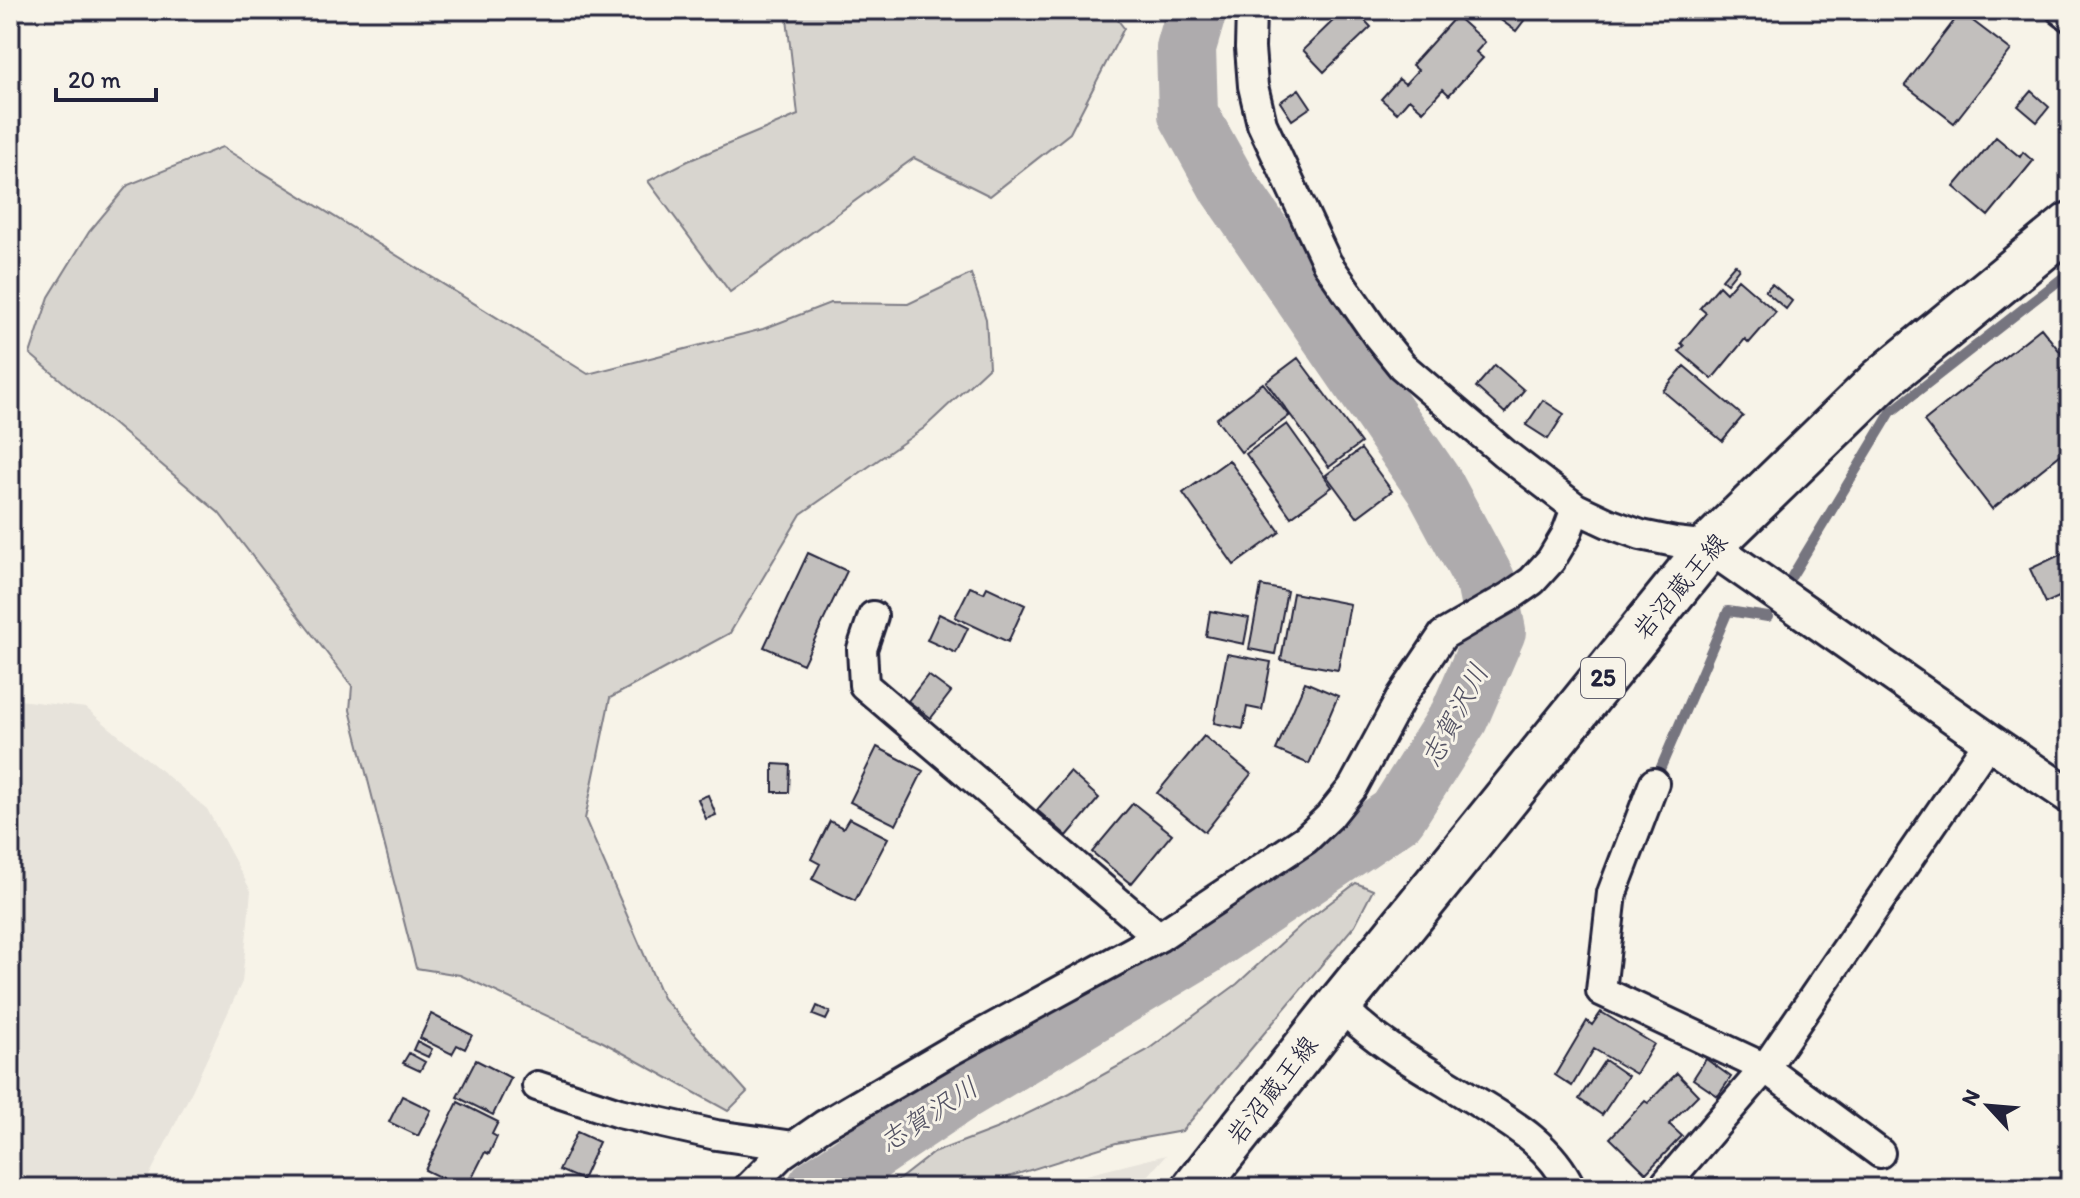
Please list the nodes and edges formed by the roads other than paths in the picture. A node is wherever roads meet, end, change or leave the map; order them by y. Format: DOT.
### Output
graph roads {
  1 [pos="1251,10"];
  2 [pos="2061,10"];
  3 [pos="2070,17"];
  4 [pos="2070,225"];
  5 [pos="1576,508"];
  6 [pos="1710,546"];
  7 [pos="873,616"];
  8 [pos="1989,741"];
  9 [pos="1654,783"];
  10 [pos="2070,796"];
  11 [pos="1159,937"];
  12 [pos="1340,1004"];
  13 [pos="1765,1068"];
  14 [pos="537,1086"];
  15 [pos="794,1146"];
  16 [pos="1880,1153"];
  17 [pos="748,1188"];
  18 [pos="1195,1188"];
  19 [pos="1571,1188"];
  20 [pos="1662,1188"];
  1 -- 5 [label="street"];
  2 -- 3 [label="street"];
  4 -- 6 [label="main road, 岩沼蔵王線 / 25"];
  5 -- 6 [label="street"];
  5 -- 11 [label="street"];
  6 -- 8 [label="street"];
  6 -- 12 [label="main road, 岩沼蔵王線 / 25"];
  7 -- 11 [label="street"];
  8 -- 10 [label="street"];
  8 -- 13 [label="street"];
  9 -- 13 [label="street"];
  11 -- 15 [label="street"];
  12 -- 18 [label="main road, 岩沼蔵王線 / 25"];
  12 -- 19 [label="street"];
  13 -- 16 [label="street"];
  13 -- 20 [label="street"];
  14 -- 15 [label="street"];
  15 -- 17 [label="street"];
}
